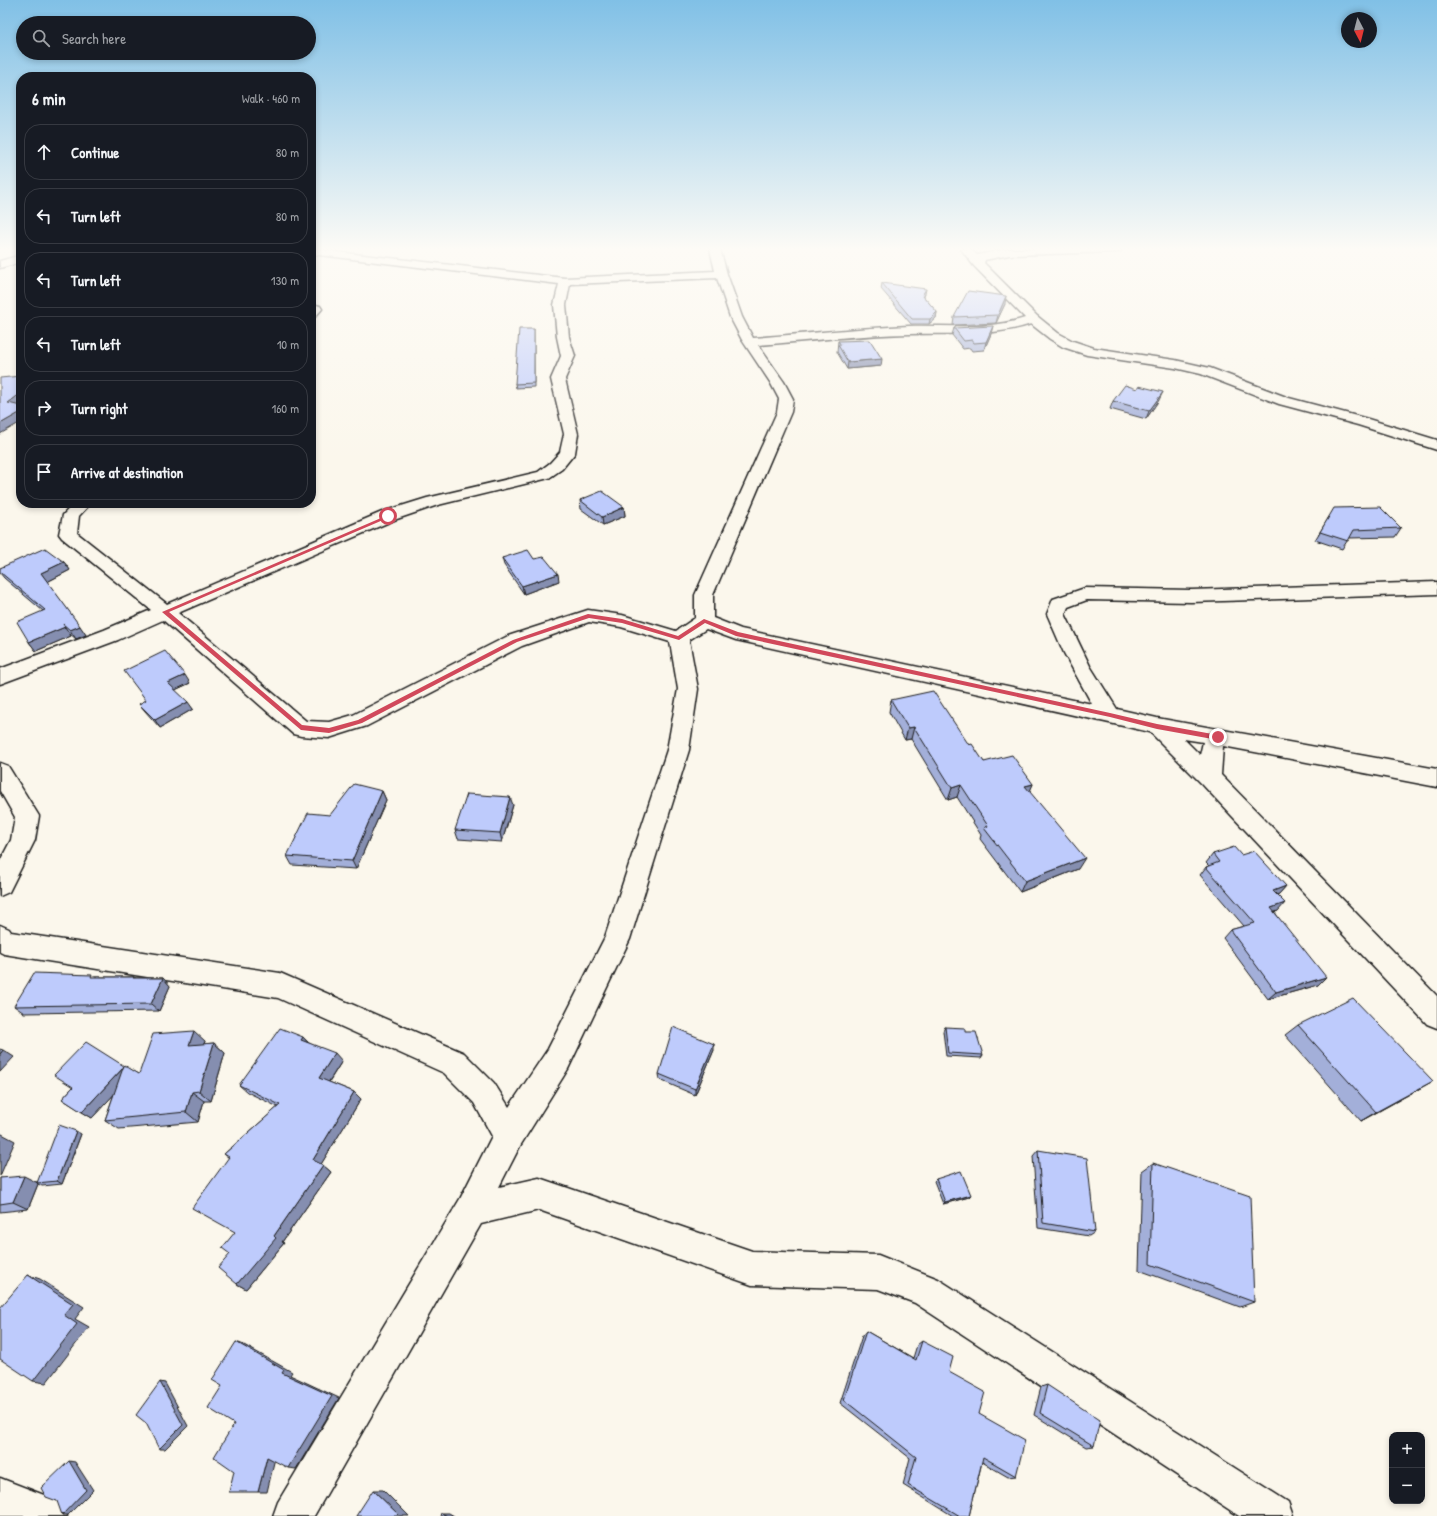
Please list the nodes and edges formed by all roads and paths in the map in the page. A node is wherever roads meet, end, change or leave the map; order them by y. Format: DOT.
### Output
graph roads {
  1 [pos="561,320"];
  2 [pos="738,320"];
  3 [pos="1033,320"];
  4 [pos="750,342"];
  5 [pos="1437,445"];
  6 [pos="77,508"];
  7 [pos="1437,588"];
  8 [pos="165,612"];
  9 [pos="704,621"];
  10 [pos="679,638"];
  11 [pos="0,677"];
  12 [pos="1110,715"];
  13 [pos="1157,726"];
  14 [pos="1218,737"];
  15 [pos="0,772"];
  16 [pos="1210,778"];
  17 [pos="1437,778"];
  18 [pos="0,885"];
  19 [pos="0,937"];
  20 [pos="1437,1015"];
  21 [pos="509,1135"];
  22 [pos="471,1210"];
  23 [pos="0,1497"];
  24 [pos="48,1516"];
  25 [pos="292,1516"];
  26 [pos="1274,1516"];
  1 -- 8 [label="street"];
  2 -- 4 [label="street"];
  3 -- 4 [label="street"];
  3 -- 5 [label="street"];
  4 -- 9 [label="street"];
  6 -- 8 [label="street"];
  7 -- 12 [label="street"];
  8 -- 10 [label="street"];
  8 -- 11 [label="street"];
  9 -- 10 [label="street"];
  9 -- 12 [label="street"];
  10 -- 21 [label="street"];
  12 -- 13 [label="street"];
  13 -- 14 [label="street"];
  13 -- 16 [label="street"];
  14 -- 16 [label="street"];
  14 -- 17 [label="street"];
  15 -- 18 [label="street"];
  16 -- 20 [label="street"];
  19 -- 21 [label="street"];
  21 -- 22 [label="street"];
  22 -- 25 [label="street"];
  22 -- 26 [label="street"];
  23 -- 24 [label="street"];
}
